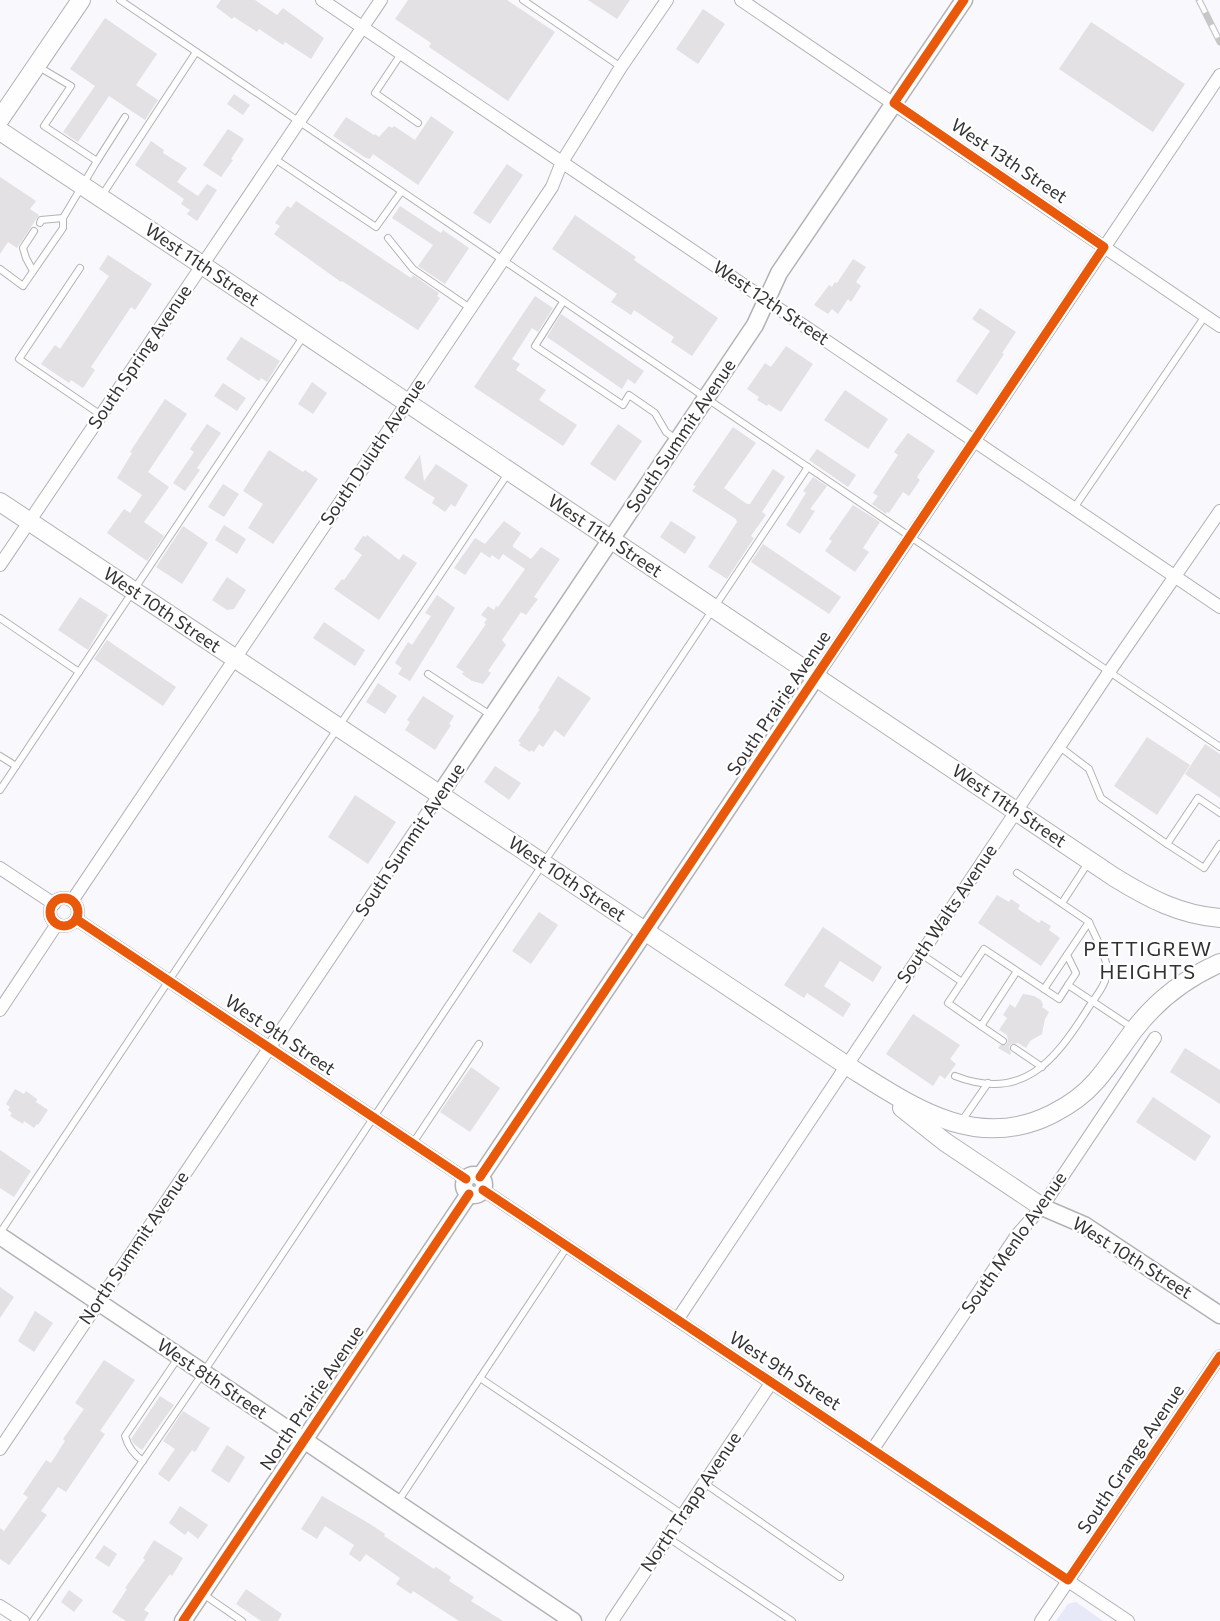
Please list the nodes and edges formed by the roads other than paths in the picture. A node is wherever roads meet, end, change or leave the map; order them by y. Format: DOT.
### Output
graph roads {
  1 [pos="81,0"];
  2 [pos="120,0"];
  3 [pos="381,0"];
  4 [pos="523,0"];
  5 [pos="741,0"];
  6 [pos="964,0"];
  7 [pos="328,2"];
  8 [pos="661,2"];
  9 [pos="363,27"];
  10 [pos="196,52"];
  11 [pos="402,53"];
  12 [pos="36,66"];
  13 [pos="621,67"];
  14 [pos="1220,75"];
  15 [pos="894,103"];
  16 [pos="125,117"];
  17 [pos="0,119"];
  18 [pos="298,122"];
  19 [pos="418,123"];
  20 [pos="0,131"];
  21 [pos="274,159"];
  22 [pos="97,161"];
  23 [pos="562,162"];
  24 [pos="83,186"];
  25 [pos="401,192"];
  26 [pos="101,198"];
  27 [pos="63,218"];
  28 [pos="39,223"];
  29 [pos="34,231"];
  30 [pos="388,238"];
  31 [pos="1104,247"];
  32 [pos="502,260"];
  33 [pos="202,265"];
  34 [pos="80,268"];
  35 [pos="0,269"];
  36 [pos="33,271"];
  37 [pos="766,300"];
  38 [pos="563,302"];
  39 [pos="470,308"];
  40 [pos="1205,316"];
  41 [pos="1220,326"];
  42 [pos="304,334"];
  43 [pos="706,399"];
  44 [pos="407,403"];
  45 [pos="101,415"];
  46 [pos="678,440"];
  47 [pos="975,440"];
  48 [pos="808,467"];
  49 [pos="510,471"];
  50 [pos="0,502"];
  51 [pos="1074,508"];
  52 [pos="1220,511"];
  53 [pos="29,521"];
  54 [pos="910,537"];
  55 [pos="611,540"];
  56 [pos="0,565"];
  57 [pos="1175,577"];
  58 [pos="134,591"];
  59 [pos="1220,607"];
  60 [pos="715,609"];
  61 [pos="0,618"];
  62 [pos="235,658"];
  63 [pos="79,672"];
  64 [pos="1109,672"];
  65 [pos="428,674"];
  66 [pos="816,677"];
  67 [pos="492,717"];
  68 [pos="339,728"];
  69 [pos="1060,747"];
  70 [pos="1220,747"];
  71 [pos="0,756"];
  72 [pos="16,766"];
  73 [pos="0,790"];
  74 [pos="440,794"];
  75 [pos="1017,810"];
  76 [pos="1220,813"];
  77 [pos="1167,844"];
  78 [pos="1220,844"];
  79 [pos="1090,861"];
  80 [pos="543,864"];
  81 [pos="0,868"];
  82 [pos="1017,873"];
  83 [pos="72,901"];
  84 [pos="1062,903"];
  85 [pos="54,904"];
  86 [pos="1220,918"];
  87 [pos="76,919"];
  88 [pos="1089,922"];
  89 [pos="57,924"];
  90 [pos="645,931"];
  91 [pos="921,954"];
  92 [pos="1067,955"];
  93 [pos="1220,963"];
  94 [pos="1017,971"];
  95 [pos="170,981"];
  96 [pos="962,982"];
  97 [pos="1068,985"];
  98 [pos="1044,989"];
  99 [pos="1092,1001"];
  100 [pos="0,1010"];
  101 [pos="981,1026"];
  102 [pos="1134,1029"];
  103 [pos="1155,1038"];
  104 [pos="1003,1041"];
  105 [pos="479,1044"];
  106 [pos="270,1048"];
  107 [pos="1014,1048"];
  108 [pos="846,1065"];
  109 [pos="1042,1067"];
  110 [pos="955,1076"];
  111 [pos="988,1083"];
  112 [pos="374,1118"];
  113 [pos="960,1124"];
  114 [pos="413,1144"];
  115 [pos="475,1185"];
  116 [pos="1042,1207"];
  117 [pos="0,1234"];
  118 [pos="567,1246"];
  119 [pos="98,1302"];
  120 [pos="1220,1315"];
  121 [pos="677,1320"];
  122 [pos="1220,1356"];
  123 [pos="179,1357"];
  124 [pos="203,1373"];
  125 [pos="480,1378"];
  126 [pos="771,1383"];
  127 [pos="304,1441"];
  128 [pos="0,1449"];
  129 [pos="873,1449"];
  130 [pos="143,1461"];
  131 [pos="703,1483"];
  132 [pos="397,1504"];
  133 [pos="682,1515"];
  134 [pos="667,1537"];
  135 [pos="840,1577"];
  136 [pos="1068,1580"];
  137 [pos="201,1593"];
  138 [pos="0,1606"];
  139 [pos="23,1621"];
  140 [pos="33,1621"];
  141 [pos="183,1621"];
  142 [pos="242,1621"];
  143 [pos="573,1621"];
  144 [pos="612,1621"];
  145 [pos="792,1621"];
  146 [pos="1041,1621"];
  147 [pos="1128,1621"];
  1 -- 12 [label="main road"];
  2 -- 10 [label="lane"];
  3 -- 9 [label="street, South Spring Avenue"];
  4 -- 13 [label="lane"];
  5 -- 15 [label="street, West 13th Street"];
  6 -- 15 [label="street, South Summit Avenue"];
  7 -- 9 [label="street, West 12th Street"];
  8 -- 13 [label="street, South Duluth Avenue"];
  9 -- 11 [label="street, West 12th Street"];
  9 -- 18 [label="street, South Spring Avenue"];
  10 -- 18 [label="lane"];
  10 -- 26 [label="lane"];
  11 -- 19 [label="lane"];
  11 -- 23 [label="street, West 12th Street"];
  12 -- 17 [label="main road"];
  12 -- 22 [label="lane"];
  13 -- 23 [label="street, South Duluth Avenue"];
  14 -- 31 [label="street, South Prairie Avenue"];
  15 -- 31 [label="street, West 13th Street"];
  15 -- 37 [label="street, South Summit Avenue"];
  16 -- 22 [label="lane"];
  18 -- 21 [label="street, South Spring Avenue"];
  18 -- 25 [label="lane"];
  20 -- 24 [label="main road, West 11th Street"];
  21 -- 25 [label="lane"];
  21 -- 33 [label="street, South Spring Avenue"];
  22 -- 24 [label="lane"];
  23 -- 32 [label="street, South Duluth Avenue"];
  23 -- 37 [label="street, West 12th Street"];
  24 -- 26 [label="main road, West 11th Street"];
  24 -- 27 [label="lane"];
  25 -- 32 [label="lane"];
  26 -- 33 [label="main road, West 11th Street"];
  27 -- 28 [label="lane"];
  27 -- 36 [label="lane"];
  29 -- 36 [label="lane"];
  30 -- 39 [label="lane"];
  31 -- 40 [label="street, West 13th Street"];
  31 -- 47 [label="street, South Prairie Avenue"];
  32 -- 38 [label="lane"];
  32 -- 39 [label="street, South Duluth Avenue"];
  33 -- 42 [label="main road, West 11th Street"];
  33 -- 45 [label="street, South Spring Avenue"];
  34 -- 45 [label="lane"];
  35 -- 36 [label="lane"];
  37 -- 43 [label="street, South Summit Avenue"];
  37 -- 47 [label="street, West 12th Street"];
  38 -- 43 [label="lane"];
  38 -- 46 [label="lane"];
  39 -- 44 [label="street, South Duluth Avenue"];
  40 -- 41 [label="street, West 13th Street"];
  40 -- 51 [label="lane"];
  42 -- 44 [label="main road, West 11th Street"];
  42 -- 58 [label="lane"];
  43 -- 46 [label="street, South Summit Avenue"];
  43 -- 48 [label="lane"];
  44 -- 49 [label="main road, West 11th Street"];
  44 -- 62 [label="street, South Duluth Avenue"];
  45 -- 53 [label="street, South Spring Avenue"];
  46 -- 55 [label="street, South Summit Avenue"];
  47 -- 51 [label="street, West 12th Street"];
  47 -- 54 [label="street, South Prairie Avenue"];
  48 -- 54 [label="lane"];
  48 -- 60 [label="lane"];
  49 -- 55 [label="main road, West 11th Street"];
  49 -- 68 [label="lane"];
  50 -- 53 [label="main road, West 10th Street"];
  51 -- 57 [label="street, West 12th Street"];
  52 -- 57 [label="street, South Walts Avenue"];
  53 -- 56 [label="street, South Spring Avenue"];
  53 -- 58 [label="main road, West 10th Street"];
  54 -- 64 [label="lane"];
  54 -- 66 [label="street, South Prairie Avenue"];
  55 -- 60 [label="main road, West 11th Street"];
  55 -- 67 [label="street, South Summit Avenue"];
  57 -- 59 [label="street, West 12th Street"];
  57 -- 64 [label="street, South Walts Avenue"];
  58 -- 62 [label="main road, West 10th Street"];
  58 -- 63 [label="lane"];
  60 -- 66 [label="main road, West 11th Street"];
  60 -- 80 [label="lane"];
  61 -- 63 [label="lane"];
  62 -- 68 [label="main road, West 10th Street"];
  62 -- 83 [label="street, South Duluth Avenue"];
  63 -- 72 [label="lane"];
  64 -- 69 [label="street, South Walts Avenue"];
  64 -- 70 [label="lane"];
  65 -- 67 [label="lane"];
  66 -- 75 [label="main road, West 11th Street"];
  66 -- 90 [label="street, South Prairie Avenue"];
  67 -- 74 [label="street, South Summit Avenue"];
  68 -- 74 [label="main road, West 10th Street"];
  68 -- 95 [label="lane"];
  69 -- 75 [label="street, South Walts Avenue"];
  69 -- 77 [label="lane"];
  71 -- 72 [label="lane"];
  72 -- 73 [label="lane"];
  74 -- 80 [label="main road, West 10th Street"];
  74 -- 106 [label="street, South Summit Avenue"];
  75 -- 79 [label="main road, West 11th Street"];
  75 -- 91 [label="street, South Walts Avenue"];
  76 -- 77 [label="lane"];
  77 -- 78 [label="lane"];
  79 -- 84 [label="lane"];
  79 -- 86 [label="main road, West 11th Street"];
  80 -- 90 [label="main road, West 10th Street"];
  80 -- 112 [label="lane"];
  81 -- 85 [label="street"];
  82 -- 84 [label="lane"];
  83 -- 85 [label="street"];
  83 -- 87 [label="street"];
  84 -- 88 [label="lane"];
  85 -- 89 [label="street"];
  87 -- 89 [label="street"];
  87 -- 95 [label="street, West 9th Street"];
  88 -- 92 [label="lane"];
  88 -- 99 [label="lane"];
  89 -- 100 [label="street"];
  90 -- 108 [label="main road, West 10th Street"];
  90 -- 115 [label="street, South Prairie Avenue"];
  91 -- 96 [label="lane"];
  91 -- 108 [label="street, South Walts Avenue"];
  92 -- 97 [label="lane"];
  92 -- 98 [label="lane"];
  93 -- 102 [label="main road, West 10th Street"];
  94 -- 96 [label="lane"];
  94 -- 98 [label="lane"];
  94 -- 101 [label="lane"];
  95 -- 106 [label="street, West 9th Street"];
  95 -- 117 [label="lane"];
  96 -- 101 [label="lane"];
  97 -- 98 [label="lane"];
  97 -- 99 [label="lane"];
  99 -- 102 [label="lane"];
  99 -- 109 [label="lane"];
  101 -- 104 [label="lane"];
  102 -- 113 [label="main road, West 10th Street"];
  103 -- 116 [label="street, South Menlo Avenue"];
  105 -- 114 [label="lane"];
  106 -- 112 [label="street, West 9th Street"];
  106 -- 119 [label="street, North Summit Avenue"];
  107 -- 109 [label="lane"];
  108 -- 113 [label="main road, West 10th Street"];
  108 -- 116 [label="main road"];
  108 -- 121 [label="street, South Walts Avenue"];
  109 -- 111 [label="lane"];
  110 -- 111 [label="lane"];
  111 -- 113 [label="lane"];
  112 -- 114 [label="street, West 9th Street"];
  112 -- 124 [label="lane"];
  114 -- 115 [label="street, West 9th Street"];
  115 -- 118 [label="street, West 9th Street"];
  115 -- 127 [label="street, North Prairie Avenue"];
  116 -- 120 [label="street, West 10th Street"];
  116 -- 129 [label="street, South Menlo Avenue"];
  117 -- 119 [label="street, West 8th Street"];
  118 -- 121 [label="street, West 9th Street"];
  118 -- 125 [label="lane"];
  119 -- 123 [label="street, West 8th Street"];
  119 -- 128 [label="street, North Summit Avenue"];
  121 -- 126 [label="street, West 9th Street"];
  122 -- 136 [label="street, South Grange Avenue"];
  123 -- 124 [label="street, West 8th Street"];
  123 -- 130 [label="lane"];
  124 -- 127 [label="street, West 8th Street"];
  124 -- 130 [label="lane"];
  125 -- 132 [label="lane"];
  125 -- 133 [label="lane"];
  126 -- 129 [label="street, West 9th Street"];
  126 -- 131 [label="street, North Trapp Avenue"];
  127 -- 132 [label="street, West 8th Street"];
  127 -- 137 [label="street, North Prairie Avenue"];
  129 -- 136 [label="street, West 9th Street"];
  130 -- 140 [label="lane"];
  131 -- 133 [label="street, North Trapp Avenue"];
  131 -- 135 [label="lane"];
  132 -- 143 [label="street, West 8th Street"];
  133 -- 134 [label="street, North Trapp Avenue"];
  134 -- 144 [label="street, North Trapp Avenue"];
  134 -- 145 [label="lane"];
  136 -- 146 [label="street, South Grange Avenue"];
  136 -- 147 [label="street, West 9th Street"];
  137 -- 141 [label="street, North Prairie Avenue"];
  137 -- 142 [label="lane"];
  138 -- 139 [label="street"];
}
